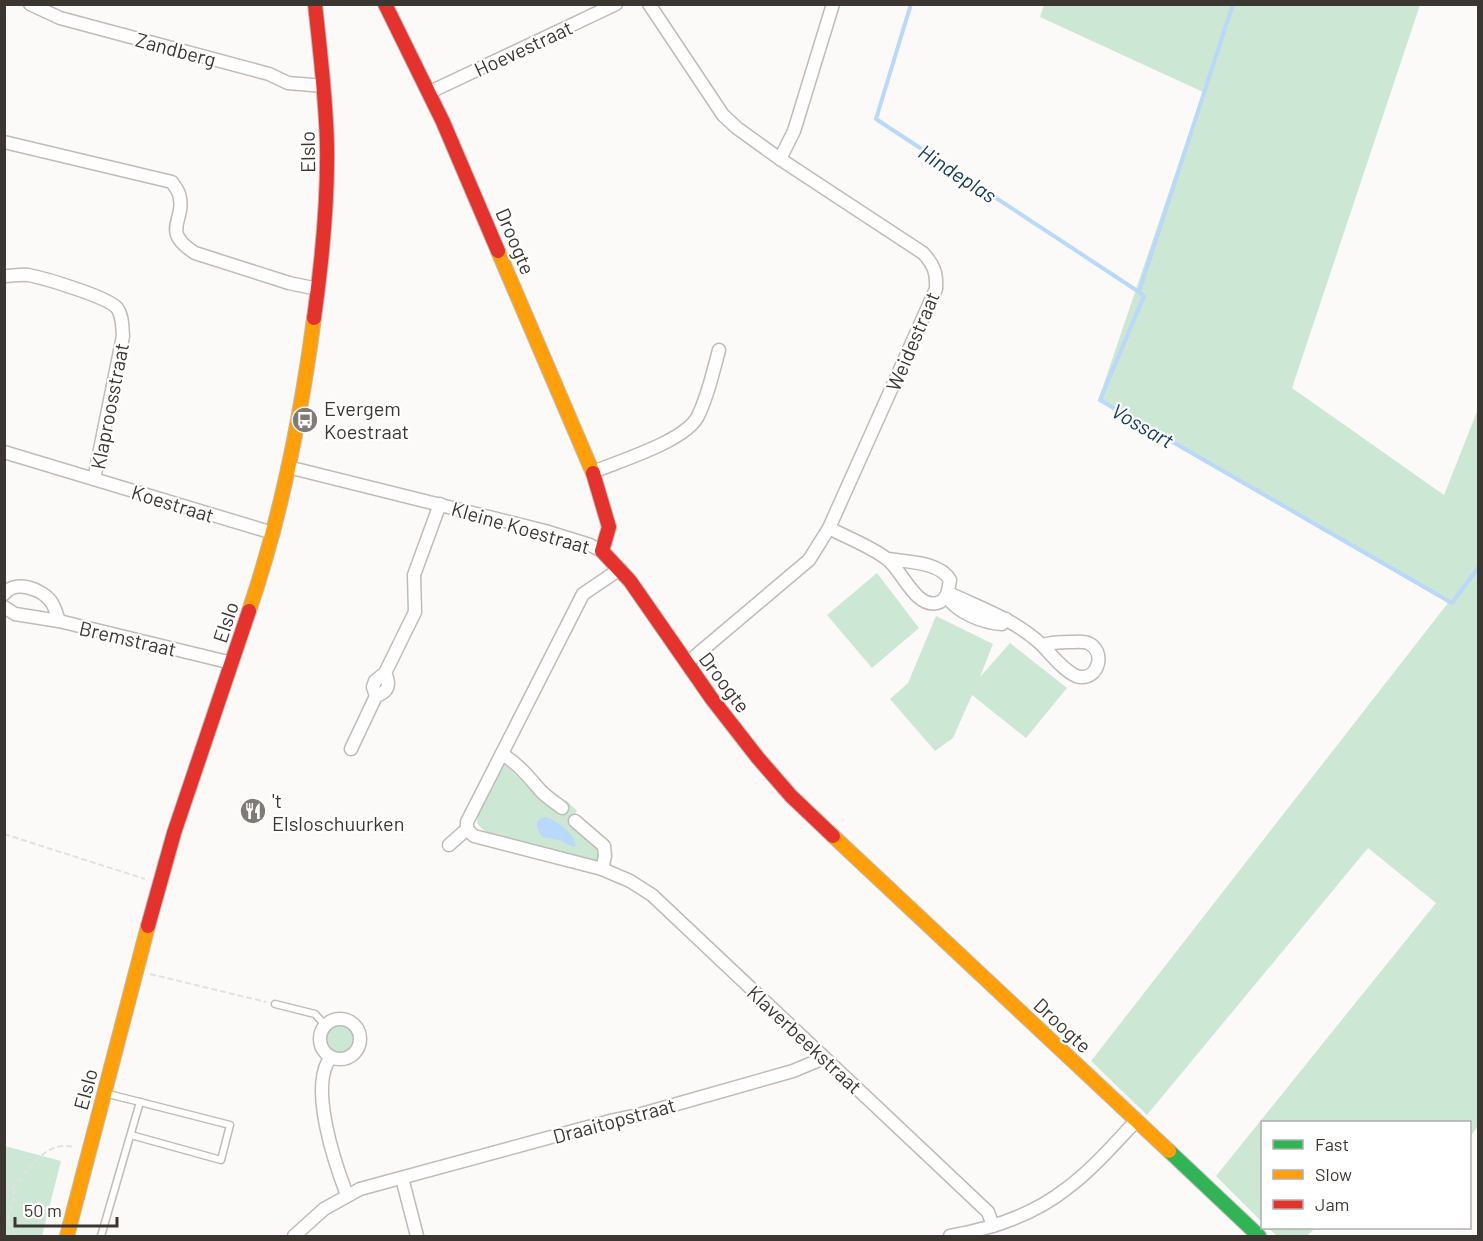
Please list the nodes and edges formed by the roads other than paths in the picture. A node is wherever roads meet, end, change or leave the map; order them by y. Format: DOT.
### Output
graph roads {
  1 [pos="30,4"];
  2 [pos="315,4"];
  3 [pos="385,4"];
  4 [pos="616,4"];
  5 [pos="649,4"];
  6 [pos="833,4"];
  7 [pos="324,86"];
  8 [pos="430,92"];
  9 [pos="4,142"];
  10 [pos="780,159"];
  11 [pos="4,276"];
  12 [pos="318,289"];
  13 [pos="719,350"];
  14 [pos="4,452"];
  15 [pos="288,467"];
  16 [pos="593,472"];
  17 [pos="94,480"];
  18 [pos="440,504"];
  19 [pos="829,528"];
  20 [pos="273,533"];
  21 [pos="602,551"];
  22 [pos="888,559"];
  23 [pos="620,569"];
  24 [pos="4,594"];
  25 [pos="948,595"];
  26 [pos="4,607"];
  27 [pos="59,621"];
  28 [pos="1042,645"];
  29 [pos="232,663"];
  30 [pos="687,663"];
  31 [pos="351,749"];
  32 [pos="502,754"];
  33 [pos="562,808"];
  34 [pos="575,820"];
  35 [pos="467,829"];
  36 [pos="449,845"];
  37 [pos="602,868"];
  38 [pos="275,1004"];
  39 [pos="326,1025"];
  40 [pos="331,1057"];
  41 [pos="824,1058"];
  42 [pos="104,1093"];
  43 [pos="140,1102"];
  44 [pos="1136,1121"];
  45 [pos="130,1135"];
  46 [pos="402,1178"];
  47 [pos="347,1195"];
  48 [pos="993,1226"];
  49 [pos="67,1236"];
  50 [pos="101,1236"];
  51 [pos="294,1236"];
  52 [pos="417,1236"];
  53 [pos="950,1236"];
  54 [pos="1259,1236"];
  1 -- 7 [label="street, Zandberg"];
  2 -- 7 [label="street, Elslo"];
  3 -- 8 [label="street, Droogte"];
  4 -- 8 [label="street, Hoevestraat"];
  5 -- 10 [label="street, Weidestraat"];
  6 -- 10 [label="street"];
  7 -- 12 [label="street, Elslo"];
  8 -- 16 [label="street, Droogte"];
  9 -- 12 [label="street"];
  10 -- 19 [label="street, Weidestraat"];
  11 -- 17 [label="street, Klaproosstraat"];
  12 -- 15 [label="street, Elslo"];
  13 -- 16 [label="street"];
  14 -- 17 [label="street, Koestraat"];
  15 -- 18 [label="street, Kleine Koestraat"];
  15 -- 20 [label="street, Elslo"];
  16 -- 21 [label="street, Droogte"];
  17 -- 20 [label="street, Koestraat"];
  18 -- 21 [label="street, Kleine Koestraat"];
  18 -- 31 [label="street, Kleine Koestraat"];
  19 -- 22 [label="street"];
  19 -- 30 [label="street, Weidestraat"];
  20 -- 29 [label="street, Elslo"];
  21 -- 23 [label="street, Droogte"];
  22 -- 25 [label="street"];
  22 -- 25 [label="street"];
  23 -- 30 [label="street, Droogte"];
  23 -- 32 [label="street"];
  24 -- 27 [label="street, Bremstraat"];
  25 -- 28 [label="street"];
  26 -- 27 [label="street, Bremstraat"];
  27 -- 29 [label="street, Bremstraat"];
  29 -- 42 [label="street, Elslo"];
  30 -- 44 [label="street, Droogte"];
  32 -- 33 [label="street"];
  32 -- 35 [label="street"];
  34 -- 37 [label="street"];
  35 -- 36 [label="street"];
  35 -- 37 [label="street, Klaverbeekstraat"];
  37 -- 41 [label="street, Klaverbeekstraat"];
  38 -- 39 [label="lane"];
  39 -- 40 [label="street"];
  39 -- 40 [label="street"];
  40 -- 47 [label="street"];
  41 -- 46 [label="street, Draaitopstraat"];
  41 -- 48 [label="street, Klaverbeekstraat"];
  42 -- 43 [label="lane"];
  42 -- 49 [label="street, Elslo"];
  43 -- 45 [label="lane"];
  43 -- 45 [label="lane"];
  44 -- 48 [label="street"];
  44 -- 54 [label="street, Droogte"];
  45 -- 50 [label="lane"];
  46 -- 47 [label="street, Draaitopstraat"];
  46 -- 52 [label="street"];
  47 -- 51 [label="street, Draaitopstraat"];
  48 -- 53 [label="street"];
}
